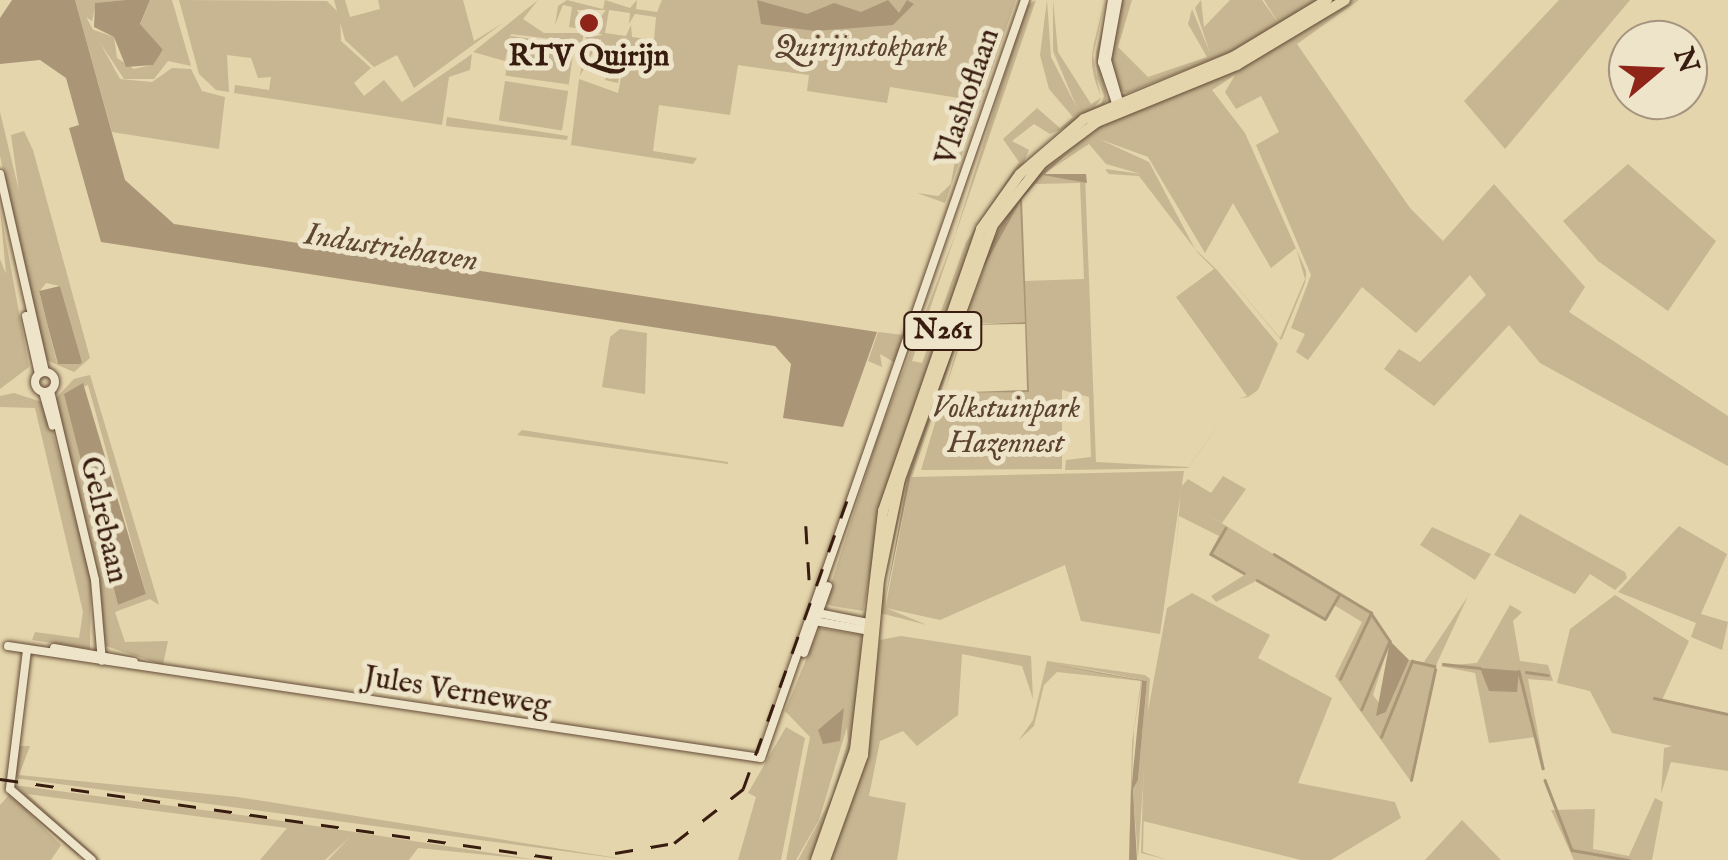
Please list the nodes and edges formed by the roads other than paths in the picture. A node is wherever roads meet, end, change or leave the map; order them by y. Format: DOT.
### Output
graph roads {
  1 [pos="1025,0"];
  2 [pos="1115,0"];
  3 [pos="1328,0"];
  4 [pos="1345,0"];
  5 [pos="1118,104"];
  6 [pos="0,174"];
  7 [pos="0,184"];
  8 [pos="42,373"];
  9 [pos="46,392"];
  10 [pos="815,616"];
  11 [pos="871,628"];
  12 [pos="4,645"];
  13 [pos="28,650"];
  14 [pos="99,657"];
  15 [pos="757,759"];
  16 [pos="92,860"];
  17 [pos="816,860"];
  18 [pos="825,860"];
  1 -- 10 [label="street, Vlashoflaan"];
  2 -- 5 [label="street"];
  3 -- 5 [label="main road, N261"];
  4 -- 5 [label="main road, N261"];
  5 -- 11 [label="main road, N261"];
  6 -- 8 [label="street"];
  7 -- 8 [label="street"];
  8 -- 9 [label="street"];
  8 -- 9 [label="street"];
  9 -- 14 [label="street, Gelrebaan"];
  10 -- 11 [label="street"];
  10 -- 15 [label="street, Vlashoflaan"];
  11 -- 17 [label="main road, N261"];
  11 -- 18 [label="main road, N261"];
  12 -- 13 [label="street, Jules Verneweg"];
  12 -- 14 [label="street, Jules Verneweg"];
  13 -- 14 [label="street, Jules Verneweg"];
  13 -- 16 [label="street"];
  14 -- 15 [label="street, Jules Verneweg"];
}
